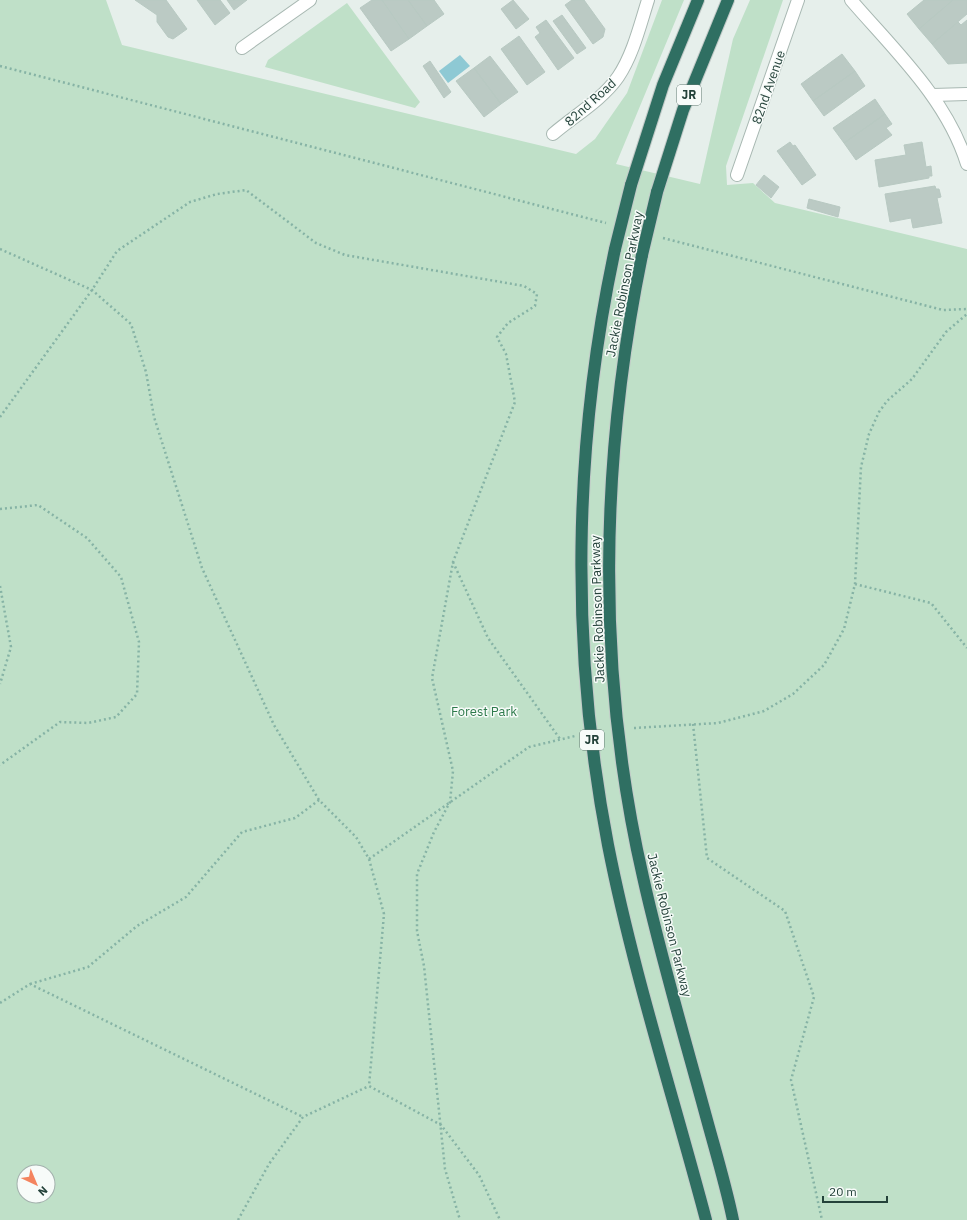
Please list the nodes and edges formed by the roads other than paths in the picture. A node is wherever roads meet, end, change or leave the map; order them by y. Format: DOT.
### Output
graph roads {
  1 [pos="310,0"];
  2 [pos="648,0"];
  3 [pos="698,0"];
  4 [pos="728,0"];
  5 [pos="798,0"];
  6 [pos="851,0"];
  7 [pos="242,48"];
  8 [pos="967,94"];
  9 [pos="933,95"];
  10 [pos="553,134"];
  11 [pos="967,164"];
  12 [pos="737,174"];
  13 [pos="706,1220"];
  14 [pos="733,1220"];
  1 -- 7 [label="street"];
  2 -- 10 [label="street, 82nd Road"];
  3 -- 13 [label="highway, Jackie Robinson Parkway / JR, bridge"];
  4 -- 14 [label="highway, Jackie Robinson Parkway / JR, bridge"];
  5 -- 12 [label="street, 82nd Avenue"];
  6 -- 9 [label="street"];
  8 -- 9 [label="street"];
  9 -- 11 [label="street"];
}
